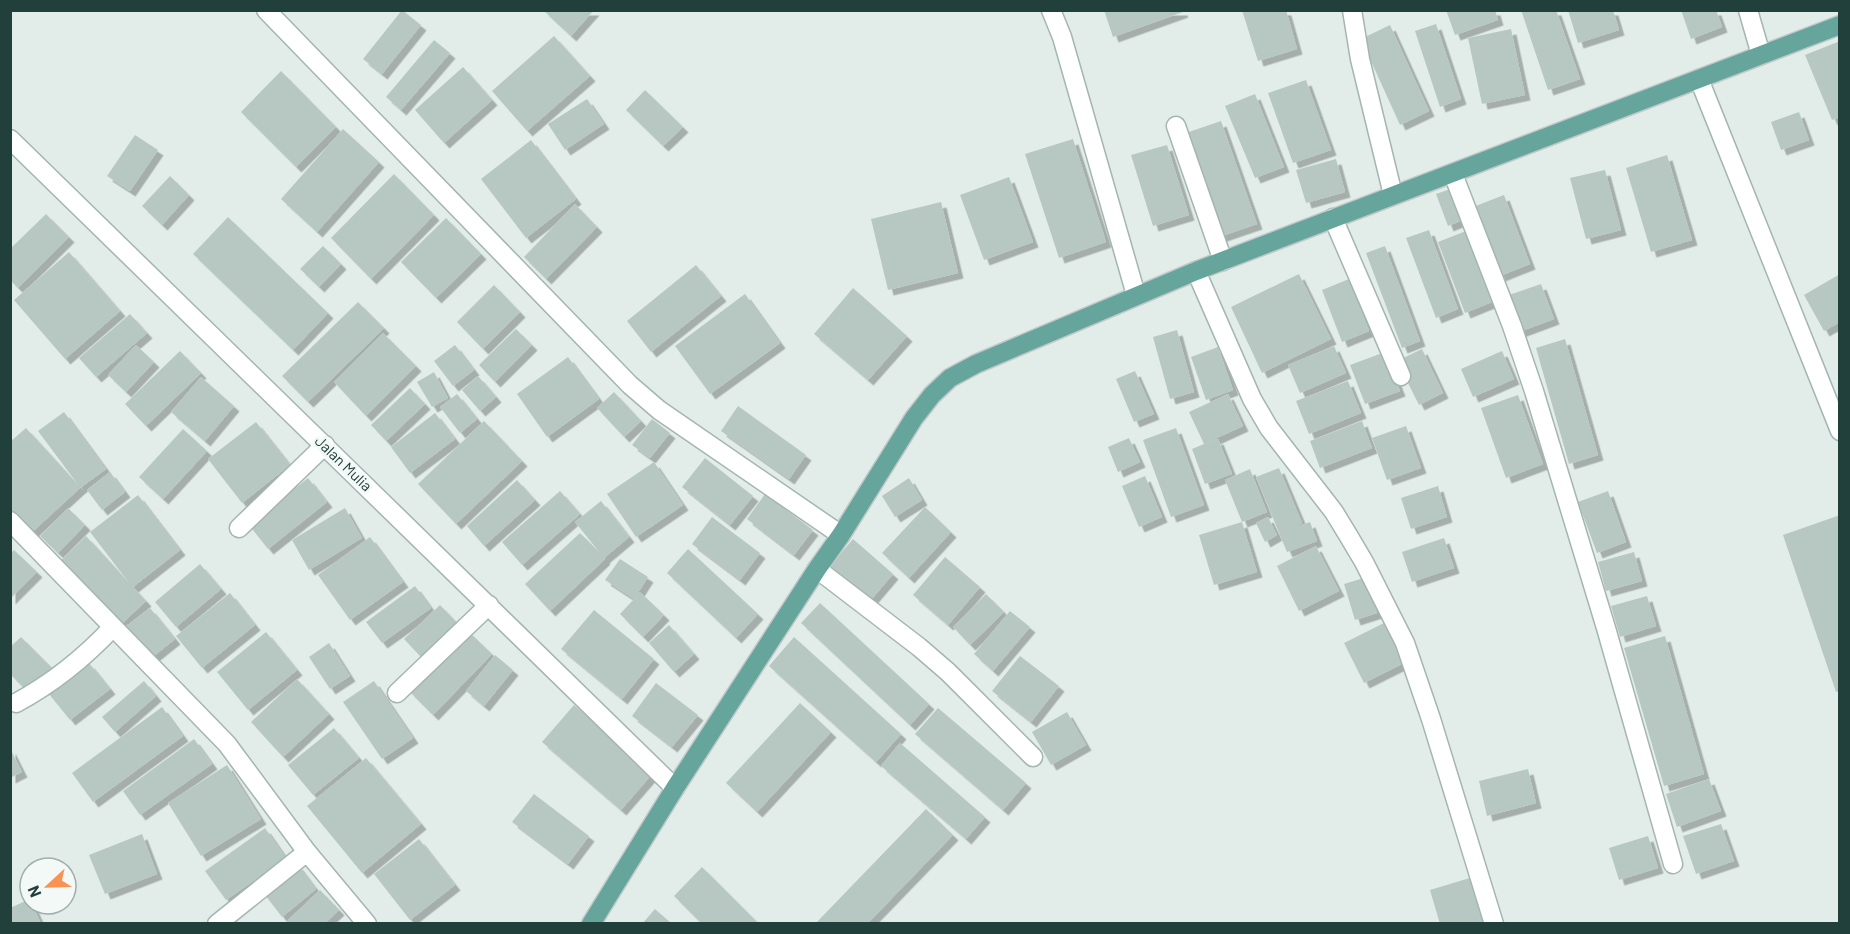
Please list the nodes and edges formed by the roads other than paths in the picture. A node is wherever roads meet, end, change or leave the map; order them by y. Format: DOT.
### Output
graph roads {
  1 [pos="266,10"];
  2 [pos="1051,10"];
  3 [pos="1352,10"];
  4 [pos="1748,10"];
  5 [pos="1839,25"];
  6 [pos="1761,55"];
  7 [pos="1699,79"];
  8 [pos="1176,126"];
  9 [pos="10,139"];
  10 [pos="1453,174"];
  11 [pos="1393,195"];
  12 [pos="1333,218"];
  13 [pos="1223,261"];
  14 [pos="1196,272"];
  15 [pos="1136,295"];
  16 [pos="1401,376"];
  17 [pos="1839,431"];
  18 [pos="325,445"];
  19 [pos="10,521"];
  20 [pos="239,528"];
  21 [pos="841,535"];
  22 [pos="817,569"];
  23 [pos="489,605"];
  24 [pos="113,627"];
  25 [pos="397,693"];
  26 [pos="16,703"];
  27 [pos="1034,758"];
  28 [pos="675,788"];
  29 [pos="307,852"];
  30 [pos="1673,864"];
  31 [pos="218,924"];
  32 [pos="368,924"];
  33 [pos="591,924"];
  34 [pos="1494,924"];
  1 -- 21 [label="street"];
  2 -- 15 [label="street"];
  3 -- 11 [label="street"];
  4 -- 6 [label="street"];
  5 -- 6 [label="main road"];
  6 -- 7 [label="main road"];
  7 -- 10 [label="main road"];
  7 -- 17 [label="street"];
  8 -- 13 [label="street"];
  9 -- 18 [label="street, Jalan Mulia"];
  10 -- 11 [label="main road"];
  10 -- 30 [label="street"];
  11 -- 12 [label="main road"];
  12 -- 13 [label="main road"];
  12 -- 16 [label="street"];
  13 -- 14 [label="main road"];
  14 -- 15 [label="main road"];
  14 -- 34 [label="street"];
  15 -- 21 [label="main road"];
  18 -- 20 [label="street"];
  18 -- 23 [label="street, Jalan Mulia"];
  19 -- 24 [label="street"];
  21 -- 22 [label="main road"];
  22 -- 27 [label="street"];
  22 -- 28 [label="main road"];
  23 -- 25 [label="street"];
  23 -- 28 [label="street, Jalan Mulia"];
  24 -- 26 [label="street"];
  24 -- 29 [label="street"];
  28 -- 33 [label="main road"];
  29 -- 31 [label="street"];
  29 -- 32 [label="street"];
}
